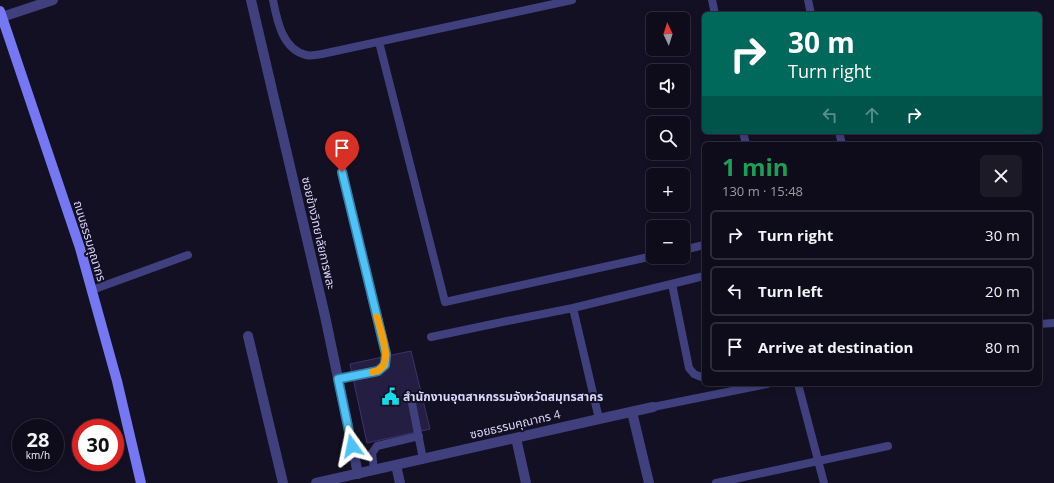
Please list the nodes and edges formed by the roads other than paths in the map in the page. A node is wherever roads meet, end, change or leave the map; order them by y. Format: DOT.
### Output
graph roads {
  1 [pos="53,0"];
  2 [pos="251,0"];
  3 [pos="273,0"];
  4 [pos="572,0"];
  5 [pos="712,0"];
  6 [pos="808,0"];
  7 [pos="715,12"];
  8 [pos="811,12"];
  9 [pos="1,14"];
  10 [pos="379,42"];
  11 [pos="342,172"];
  12 [pos="702,245"];
  13 [pos="690,248"];
  14 [pos="188,255"];
  15 [pos="646,258"];
  16 [pos="702,276"];
  17 [pos="672,284"];
  18 [pos="92,290"];
  19 [pos="573,308"];
  20 [pos="1054,323"];
  21 [pos="1042,324"];
  22 [pos="248,336"];
  23 [pos="431,337"];
  24 [pos="702,377"];
  25 [pos="338,379"];
  26 [pos="756,386"];
  27 [pos="799,386"];
  28 [pos="411,398"];
  29 [pos="653,407"];
  30 [pos="632,412"];
  31 [pos="599,418"];
  32 [pos="418,436"];
  33 [pos="516,438"];
  34 [pos="888,446"];
  35 [pos="423,459"];
  36 [pos="818,460"];
  37 [pos="396,465"];
  38 [pos="374,470"];
  39 [pos="358,474"];
  40 [pos="141,483"];
  41 [pos="282,483"];
  42 [pos="316,483"];
  43 [pos="400,483"];
  44 [pos="526,483"];
  45 [pos="649,483"];
  46 [pos="716,483"];
  47 [pos="824,483"];
  1 -- 9 [label="street"];
  2 -- 25 [label="street, ซอยข้างวิทยาลัยการพละ"];
  3 -- 10 [label="lane"];
  4 -- 10 [label="lane"];
  5 -- 7 [label="lane"];
  6 -- 8 [label="lane"];
  9 -- 18 [label="street, ถนนธรรมคุณากร"];
  10 -- 15 [label="lane"];
  11 -- 25 [label="street"];
  12 -- 13 [label="lane"];
  14 -- 18 [label="lane"];
  16 -- 17 [label="lane"];
  17 -- 19 [label="lane"];
  17 -- 24 [label="lane"];
  18 -- 40 [label="street, ถนนธรรมคุณากร"];
  19 -- 23 [label="lane"];
  19 -- 31 [label="lane"];
  20 -- 21 [label="lane"];
  22 -- 41 [label="street"];
  25 -- 39 [label="street, ซอยข้างวิทยาลัยการพละ"];
  26 -- 29 [label="lane, ซอยธรรมคุณากร 4"];
  27 -- 36 [label="lane"];
  28 -- 32 [label="lane"];
  29 -- 30 [label="street, ซอยธรรมคุณากร 4"];
  30 -- 31 [label="street, ซอยธรรมคุณากร 4"];
  30 -- 45 [label="street"];
  31 -- 33 [label="street, ซอยธรรมคุณากร 4"];
  32 -- 35 [label="lane"];
  32 -- 38 [label="lane"];
  33 -- 35 [label="street, ซอยธรรมคุณากร 4"];
  33 -- 44 [label="street"];
  34 -- 36 [label="lane"];
  35 -- 37 [label="street, ซอยธรรมคุณากร 4"];
  36 -- 46 [label="lane"];
  36 -- 47 [label="lane"];
  37 -- 38 [label="street, ซอยธรรมคุณากร 4"];
  37 -- 43 [label="street"];
  38 -- 39 [label="street, ซอยธรรมคุณากร 4"];
  39 -- 42 [label="street, ซอยธรรมคุณากร 4"];
}
